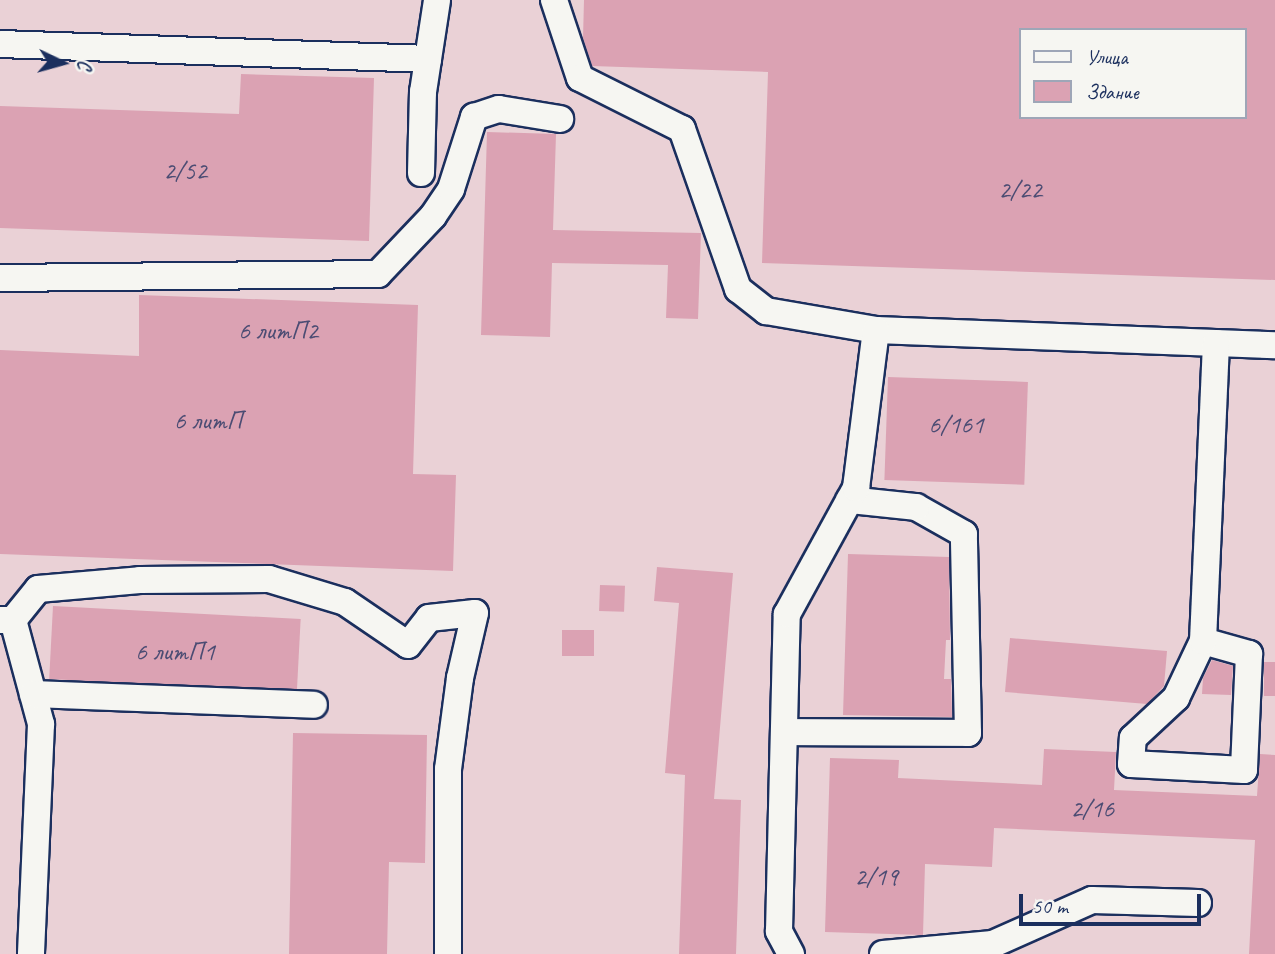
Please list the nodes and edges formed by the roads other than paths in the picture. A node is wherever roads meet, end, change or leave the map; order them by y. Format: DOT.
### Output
graph roads {
  1 [pos="437,0"];
  2 [pos="554,0"];
  3 [pos="0,44"];
  4 [pos="428,59"];
  5 [pos="560,119"];
  6 [pos="421,173"];
  7 [pos="0,278"];
  8 [pos="876,330"];
  9 [pos="1216,343"];
  10 [pos="1275,345"];
  11 [pos="849,500"];
  12 [pos="6,620"];
  13 [pos="1202,641"];
  14 [pos="33,694"];
  15 [pos="314,705"];
  16 [pos="784,732"];
  17 [pos="1198,903"];
  18 [pos="788,953"];
  19 [pos="31,954"];
  20 [pos="447,954"];
  21 [pos="883,954"];
  1 -- 4 [label="lane"];
  2 -- 8 [label="lane"];
  3 -- 4 [label="lane"];
  4 -- 6 [label="lane"];
  5 -- 7 [label="lane"];
  8 -- 9 [label="lane"];
  8 -- 11 [label="lane"];
  9 -- 10 [label="lane"];
  9 -- 13 [label="lane"];
  11 -- 16 [label="lane"];
  11 -- 16 [label="lane"];
  12 -- 14 [label="lane"];
  12 -- 20 [label="lane"];
  13 -- 13 [label="lane"];
  14 -- 15 [label="lane"];
  14 -- 19 [label="lane"];
  16 -- 18 [label="lane"];
  17 -- 21 [label="lane"];
}
